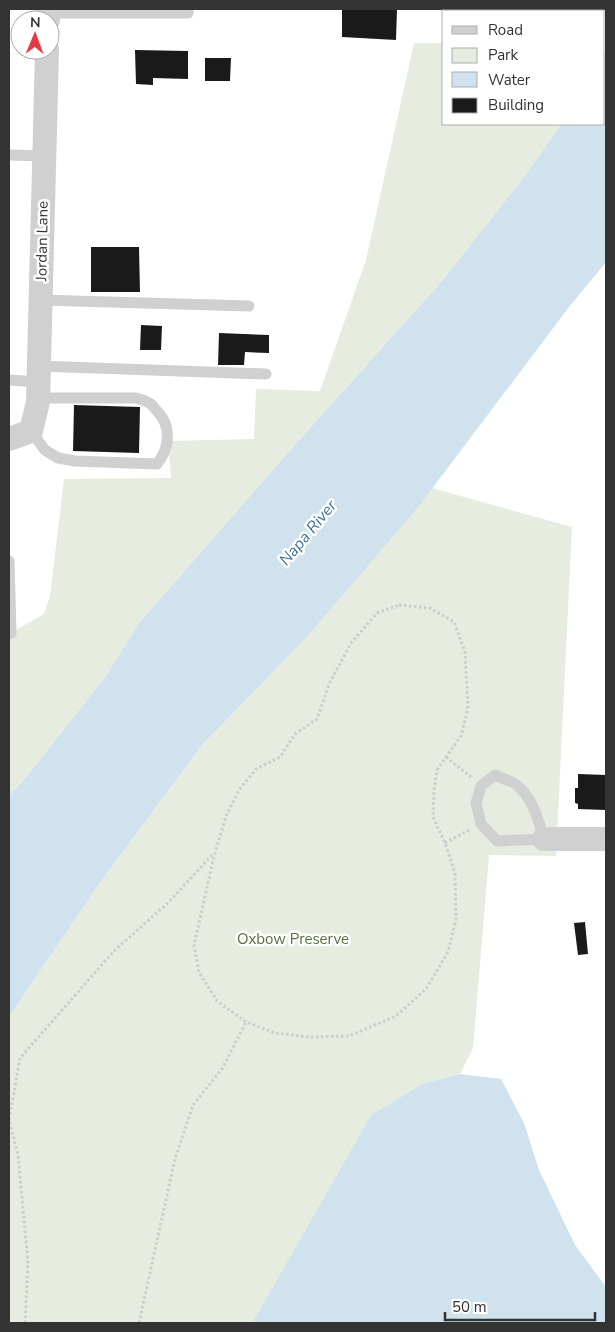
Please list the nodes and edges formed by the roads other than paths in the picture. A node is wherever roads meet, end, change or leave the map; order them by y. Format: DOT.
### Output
graph roads {
  1 [pos="188,9"];
  2 [pos="488,9"];
  3 [pos="495,9"];
  4 [pos="60,14"];
  5 [pos="47,60"];
  6 [pos="9,154"];
  7 [pos="44,156"];
  8 [pos="40,300"];
  9 [pos="249,306"];
  10 [pos="266,374"];
  11 [pos="9,380"];
  12 [pos="39,382"];
  13 [pos="31,431"];
  14 [pos="9,439"];
  15 [pos="9,561"];
  16 [pos="9,634"];
  17 [pos="544,839"];
  18 [pos="606,839"];
  1 -- 4 [label="lane"];
  2 -- 3 [label="lane"];
  5 -- 7 [label="street, Jordan Lane"];
  6 -- 7 [label="lane"];
  7 -- 8 [label="street, Jordan Lane"];
  8 -- 9 [label="lane"];
  8 -- 12 [label="street, Jordan Lane"];
  10 -- 12 [label="lane"];
  11 -- 12 [label="lane"];
  12 -- 13 [label="street, Jordan Lane"];
  12 -- 13 [label="lane"];
  13 -- 14 [label="street"];
  15 -- 16 [label="lane"];
  17 -- 17 [label="lane"];
  17 -- 18 [label="street"];
}
